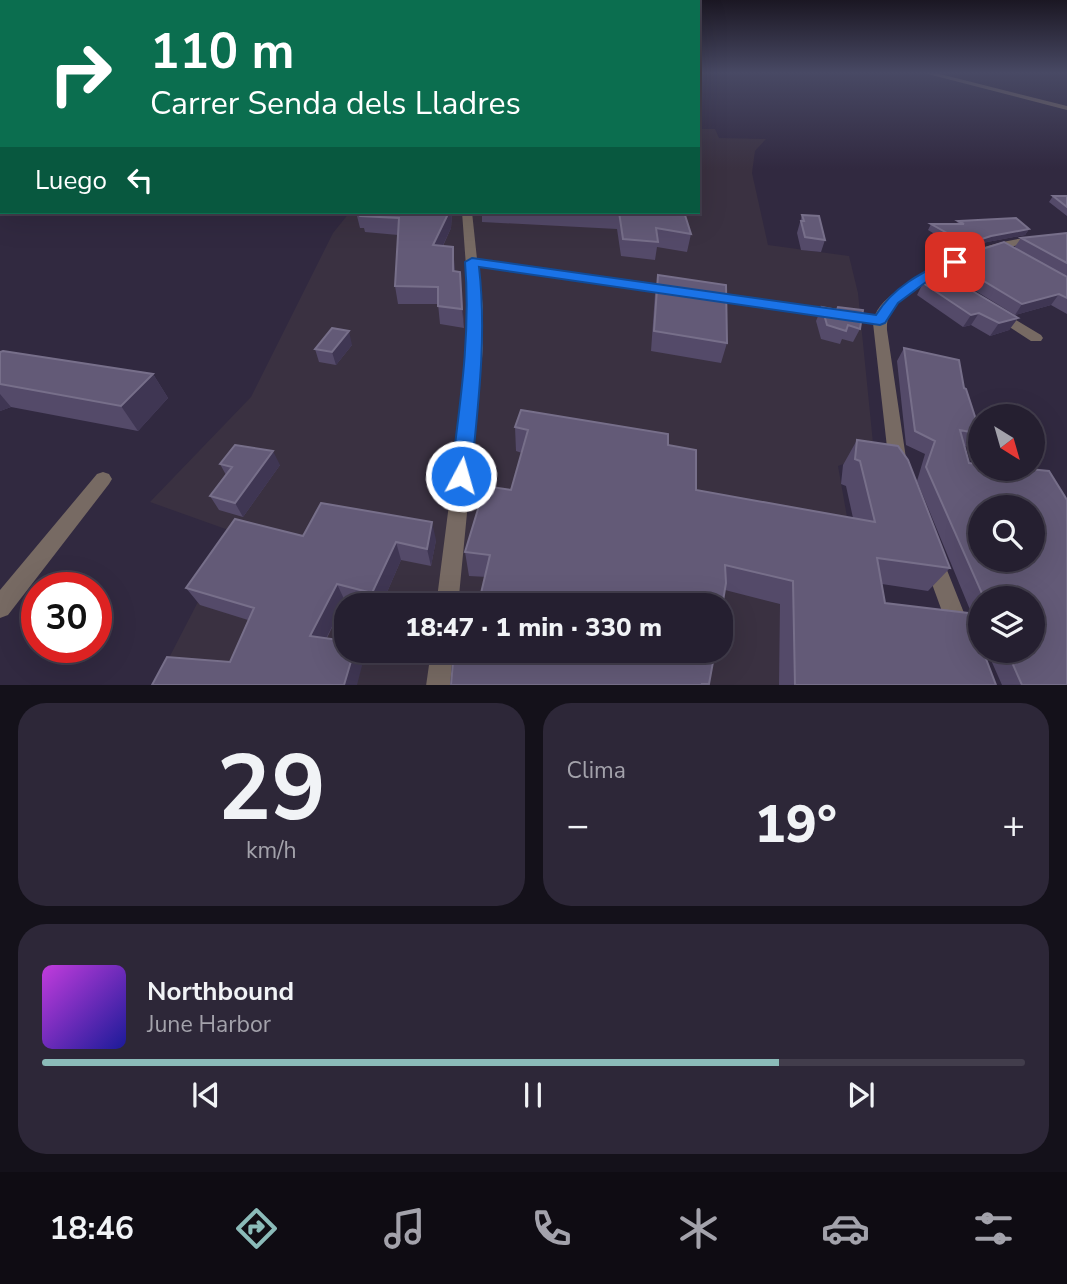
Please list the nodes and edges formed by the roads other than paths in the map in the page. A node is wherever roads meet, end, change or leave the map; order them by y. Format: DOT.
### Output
graph roads {
  1 [pos="467,214"];
  2 [pos="1067,237"];
  3 [pos="472,262"];
  4 [pos="990,309"];
  5 [pos="880,320"];
  6 [pos="1036,338"];
  7 [pos="103,479"];
  8 [pos="905,485"];
  9 [pos="929,547"];
  10 [pos="448,593"];
  11 [pos="0,607"];
  12 [pos="966,648"];
  13 [pos="441,663"];
  14 [pos="438,685"];
  1 -- 3 [label="street"];
  2 -- 5 [label="street"];
  3 -- 5 [label="street"];
  3 -- 10 [label="street"];
  4 -- 6 [label="street"];
  5 -- 8 [label="street"];
  7 -- 11 [label="street"];
  9 -- 12 [label="street"];
  13 -- 14 [label="street"];
}
